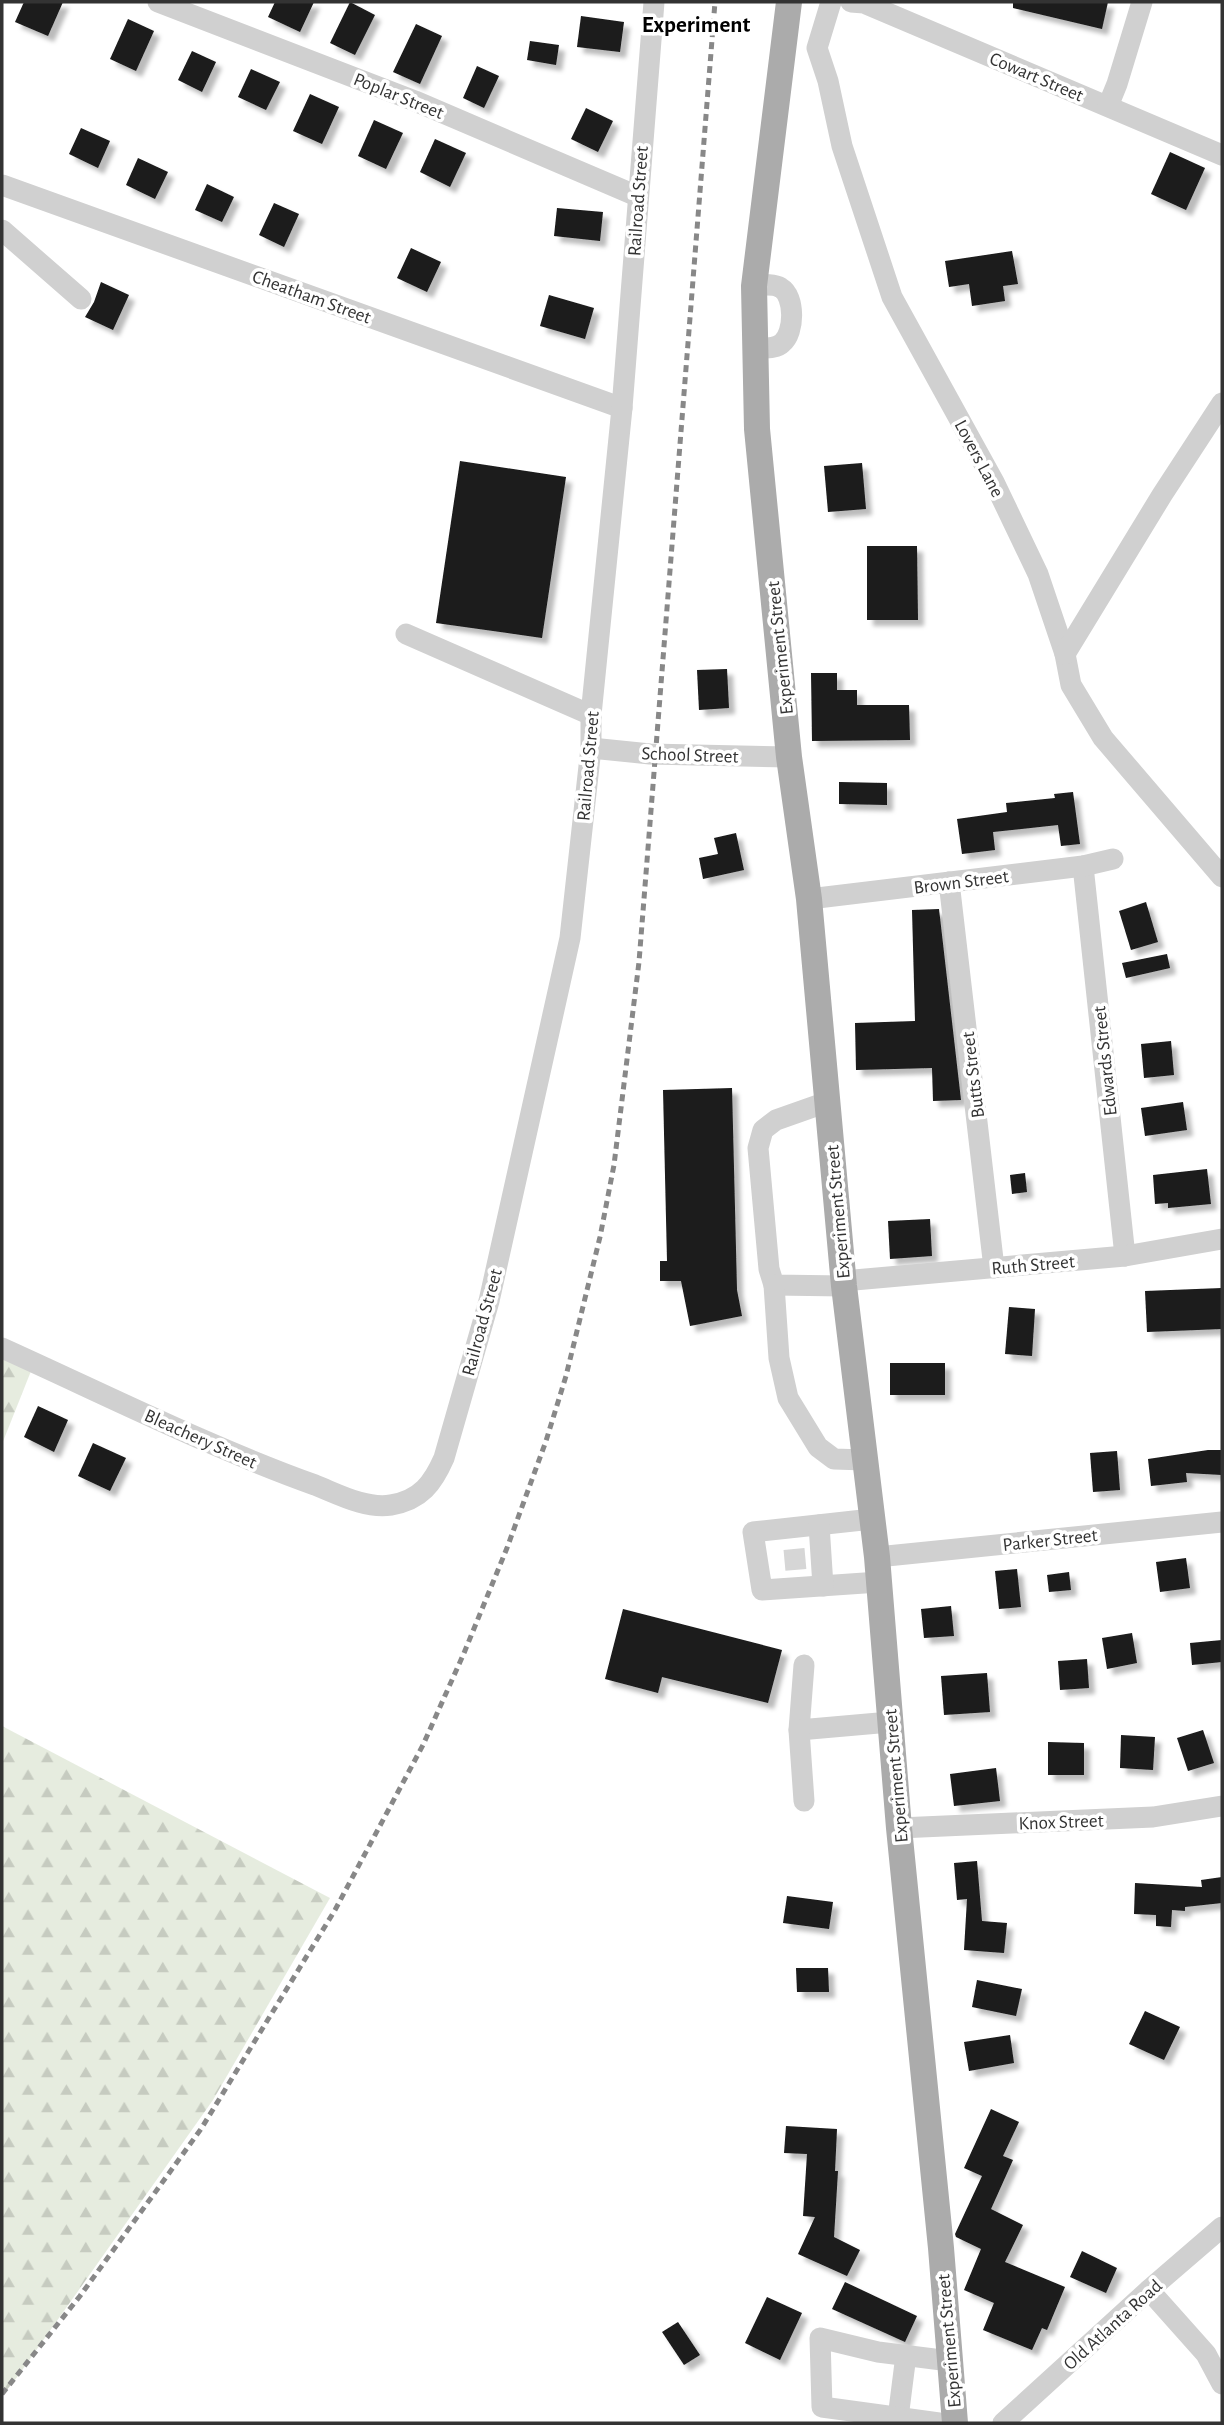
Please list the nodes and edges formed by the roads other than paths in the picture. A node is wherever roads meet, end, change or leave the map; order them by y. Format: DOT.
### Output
graph roads {
  1 [pos="158,2"];
  2 [pos="654,2"];
  3 [pos="789,2"];
  4 [pos="831,2"];
  5 [pos="851,2"];
  6 [pos="1142,2"];
  7 [pos="1108,106"];
  8 [pos="1222,154"];
  9 [pos="2,185"];
  10 [pos="637,196"];
  11 [pos="2,230"];
  12 [pos="754,286"];
  13 [pos="81,299"];
  14 [pos="755,349"];
  15 [pos="1222,403"];
  16 [pos="622,408"];
  17 [pos="406,634"];
  18 [pos="1065,654"];
  19 [pos="591,715"];
  20 [pos="591,748"];
  21 [pos="789,757"];
  22 [pos="1113,859"];
  23 [pos="1083,866"];
  24 [pos="1222,877"];
  25 [pos="949,882"];
  26 [pos="809,900"];
  27 [pos="827,1102"];
  28 [pos="1222,1239"];
  29 [pos="1125,1256"];
  30 [pos="994,1268"];
  31 [pos="843,1284"];
  32 [pos="774,1285"];
  33 [pos="2,1348"];
  34 [pos="865,1460"];
  35 [pos="407,1500"];
  36 [pos="872,1520"];
  37 [pos="1222,1522"];
  38 [pos="819,1525"];
  39 [pos="878,1570"];
  40 [pos="823,1586"];
  41 [pos="804,1665"];
  42 [pos="890,1722"];
  43 [pos="799,1730"];
  44 [pos="804,1801"];
  45 [pos="1222,1806"];
  46 [pos="899,1828"];
  47 [pos="1222,2227"];
  48 [pos="1149,2290"];
  49 [pos="1214,2348"];
  50 [pos="906,2355"];
  51 [pos="950,2361"];
  52 [pos="1222,2385"];
  53 [pos="898,2418"];
  54 [pos="939,2423"];
  55 [pos="955,2423"];
  56 [pos="1003,2423"];
  1 -- 10 [label="street, Poplar Street"];
  2 -- 10 [label="street, Railroad Street"];
  3 -- 12 [label="main road, Experiment Street"];
  4 -- 18 [label="street, Lovers Lane"];
  5 -- 7 [label="street, Cowart Street"];
  6 -- 7 [label="street"];
  7 -- 8 [label="street, Cowart Street"];
  9 -- 16 [label="street, Cheatham Street"];
  10 -- 16 [label="street, Railroad Street"];
  11 -- 13 [label="street"];
  12 -- 14 [label="main road, Experiment Street"];
  12 -- 14 [label="street"];
  14 -- 21 [label="main road, Experiment Street"];
  15 -- 18 [label="street"];
  16 -- 19 [label="street, Railroad Street"];
  17 -- 19 [label="street"];
  18 -- 24 [label="street, Lovers Lane"];
  19 -- 20 [label="street, Railroad Street"];
  20 -- 21 [label="street, School Street"];
  20 -- 35 [label="street, Railroad Street"];
  21 -- 26 [label="main road, Experiment Street"];
  22 -- 23 [label="street, Brown Street"];
  23 -- 25 [label="street, Brown Street"];
  23 -- 29 [label="street, Edwards Street"];
  25 -- 26 [label="street, Brown Street"];
  25 -- 30 [label="street, Butts Street"];
  26 -- 27 [label="main road, Experiment Street"];
  27 -- 31 [label="main road, Experiment Street"];
  27 -- 32 [label="street"];
  28 -- 29 [label="street, Ruth Street"];
  29 -- 30 [label="street, Ruth Street"];
  30 -- 31 [label="street, Ruth Street"];
  31 -- 32 [label="street, Ruth Street"];
  31 -- 34 [label="main road, Experiment Street"];
  32 -- 34 [label="street"];
  33 -- 35 [label="street, Bleachery Street"];
  34 -- 36 [label="main road, Experiment Street"];
  36 -- 38 [label="street"];
  36 -- 39 [label="main road, Experiment Street"];
  37 -- 39 [label="street, Parker Street"];
  38 -- 40 [label="street"];
  38 -- 40 [label="street, Parker Street"];
  39 -- 40 [label="street, Parker Street"];
  39 -- 42 [label="main road, Experiment Street"];
  41 -- 43 [label="street"];
  42 -- 43 [label="street"];
  42 -- 46 [label="main road, Experiment Street"];
  43 -- 44 [label="street"];
  45 -- 46 [label="street, Knox Street"];
  46 -- 51 [label="main road, Experiment Street"];
  47 -- 48 [label="street, Old Atlanta Road"];
  48 -- 49 [label="street"];
  48 -- 56 [label="street, Old Atlanta Road"];
  49 -- 52 [label="street"];
  50 -- 51 [label="street"];
  50 -- 53 [label="street"];
  50 -- 53 [label="street"];
  51 -- 55 [label="main road, Experiment Street"];
  53 -- 54 [label="street"];
}
